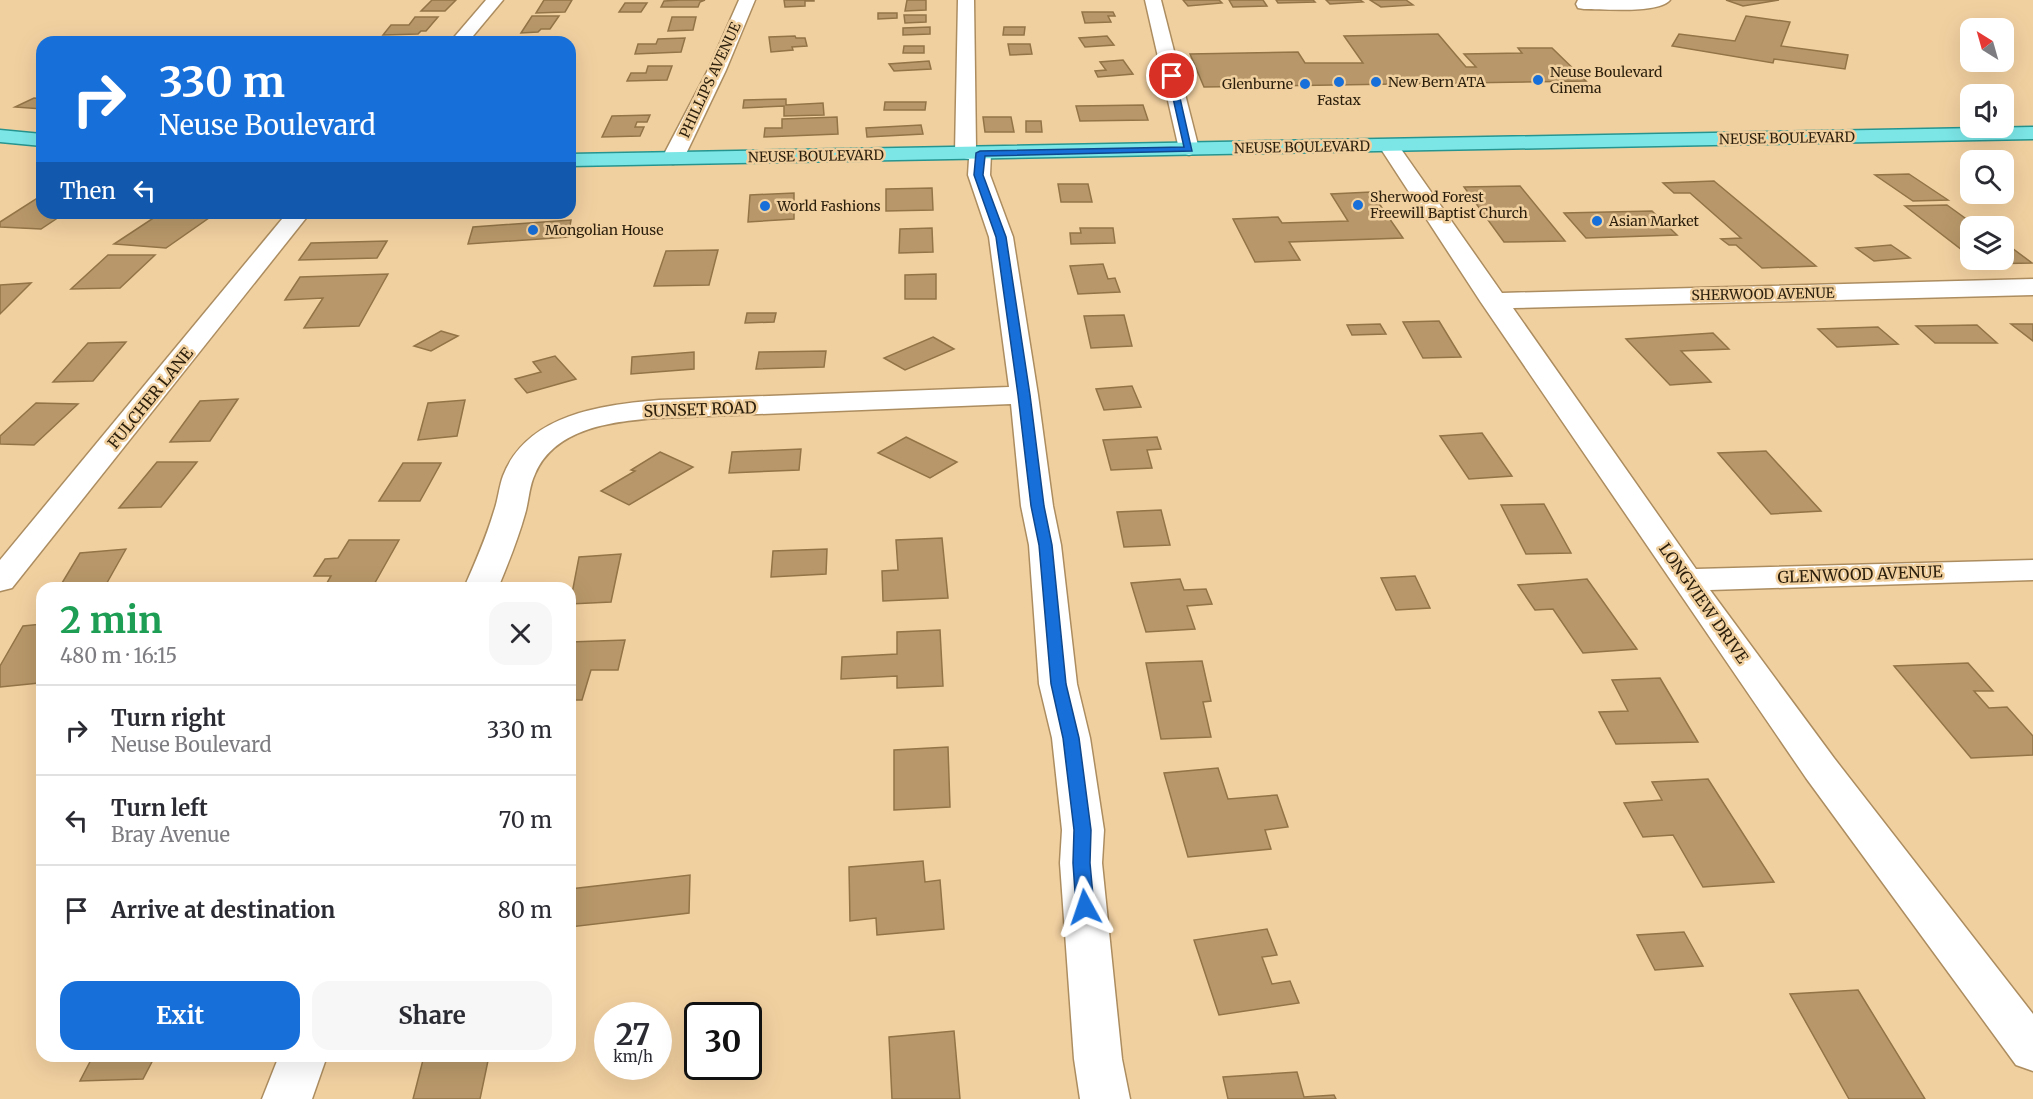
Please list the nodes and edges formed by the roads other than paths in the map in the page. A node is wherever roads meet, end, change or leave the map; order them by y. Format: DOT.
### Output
graph roads {
  1 [pos="495,0"];
  2 [pos="747,0"];
  3 [pos="966,0"];
  4 [pos="1153,0"];
  5 [pos="1662,0"];
  6 [pos="1584,4"];
  7 [pos="464,36"];
  8 [pos="2033,133"];
  9 [pos="0,136"];
  10 [pos="36,139"];
  11 [pos="1389,146"];
  12 [pos="1189,149"];
  13 [pos="973,153"];
  14 [pos="673,158"];
  15 [pos="576,160"];
  16 [pos="294,219"];
  17 [pos="2033,287"];
  18 [pos="1494,301"];
  19 [pos="1024,395"];
  20 [pos="2033,570"];
  21 [pos="1686,580"];
  22 [pos="0,581"];
  23 [pos="483,582"];
  24 [pos="2033,1050"];
  25 [pos="301,1062"];
  26 [pos="287,1099"];
  27 [pos="1105,1099"];
  1 -- 7 [label="street"];
  2 -- 14 [label="street, PHILLIPS AVENUE"];
  3 -- 13 [label="street"];
  4 -- 12 [label="street"];
  5 -- 6 [label="street"];
  8 -- 11 [label="main road, NEUSE BOULEVARD"];
  9 -- 10 [label="main road"];
  11 -- 12 [label="main road, NEUSE BOULEVARD"];
  11 -- 18 [label="street, LONGVIEW DRIVE"];
  12 -- 13 [label="main road, NEUSE BOULEVARD"];
  13 -- 14 [label="main road, NEUSE BOULEVARD"];
  13 -- 19 [label="street"];
  14 -- 15 [label="main road, NEUSE BOULEVARD"];
  16 -- 22 [label="street, FULCHER LANE"];
  17 -- 18 [label="street, SHERWOOD AVENUE"];
  18 -- 21 [label="street, LONGVIEW DRIVE"];
  19 -- 23 [label="street, SUNSET ROAD"];
  19 -- 27 [label="street"];
  20 -- 21 [label="street, GLENWOOD AVENUE"];
  21 -- 24 [label="street, LONGVIEW DRIVE"];
  25 -- 26 [label="street"];
}
